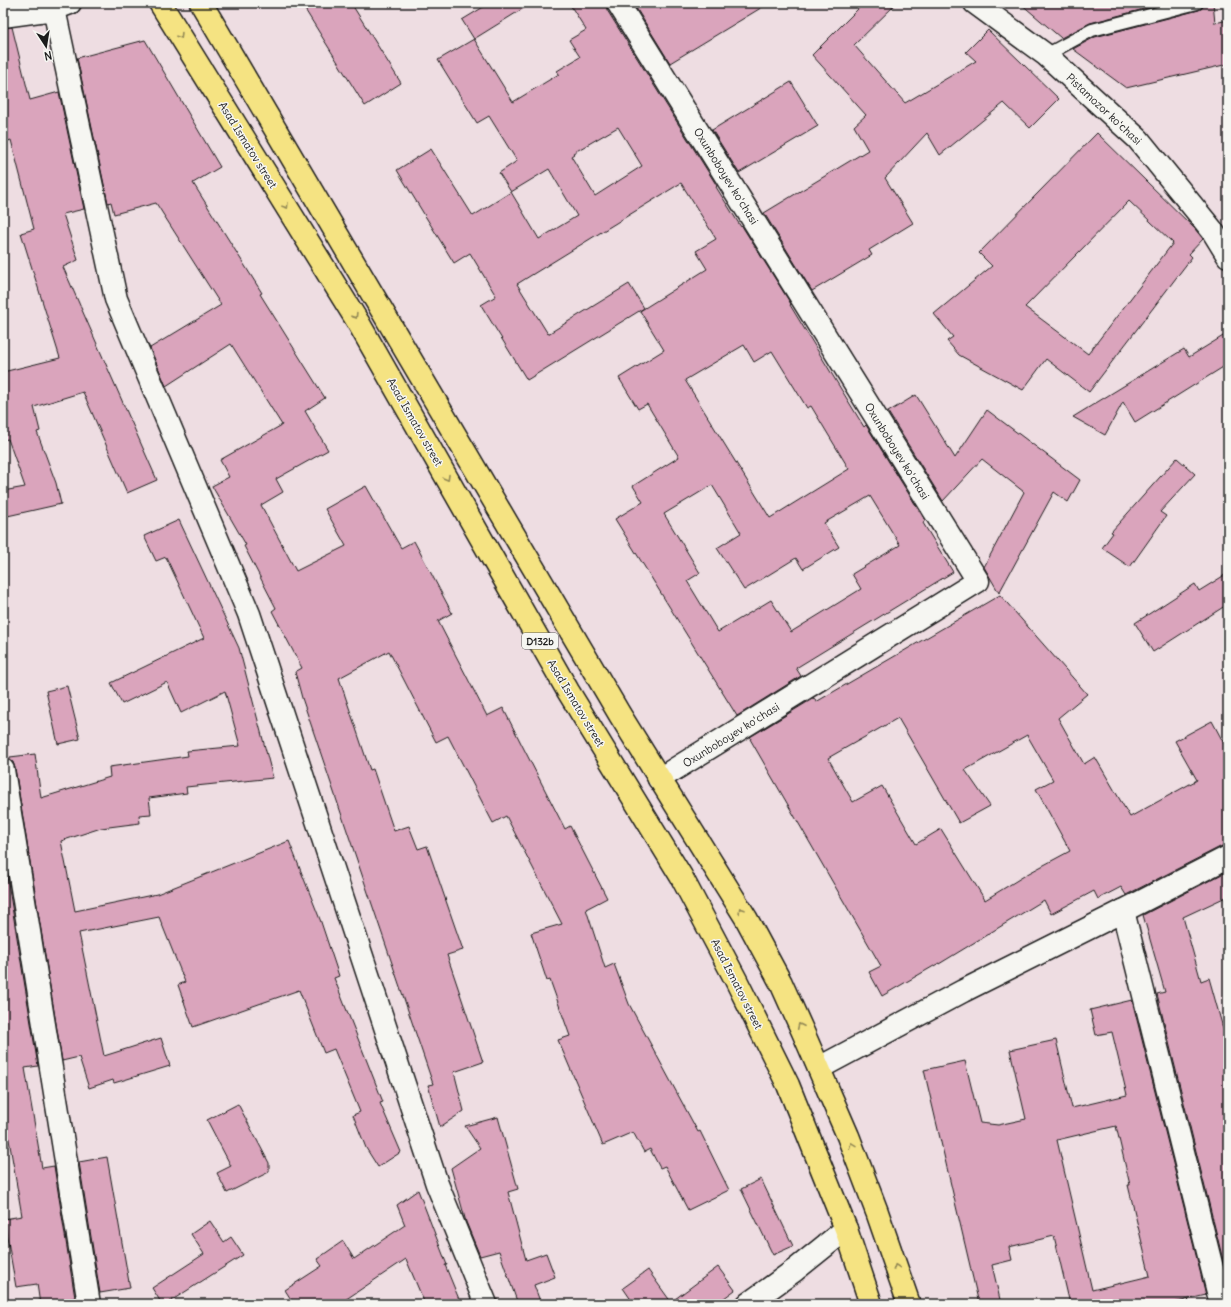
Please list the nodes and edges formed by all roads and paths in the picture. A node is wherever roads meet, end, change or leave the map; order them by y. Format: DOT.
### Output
graph roads {
  1 [pos="160,3"];
  2 [pos="201,3"];
  3 [pos="618,3"];
  4 [pos="975,3"];
  5 [pos="1197,3"];
  6 [pos="61,5"];
  7 [pos="3,16"];
  8 [pos="1046,55"];
  9 [pos="1228,256"];
  10 [pos="3,770"];
  11 [pos="659,779"];
  12 [pos="1228,857"];
  13 [pos="1123,912"];
  14 [pos="818,1068"];
  15 [pos="846,1229"];
  16 [pos="89,1304"];
  17 [pos="486,1304"];
  18 [pos="748,1304"];
  19 [pos="871,1304"];
  20 [pos="909,1304"];
  21 [pos="1221,1304"];
  1 -- 15 [label="main road, Asad Ismatov street / D132b, one-way"];
  2 -- 11 [label="main road, D132b"];
  3 -- 11 [label="street, Oxunboboyev koʻchasi"];
  4 -- 8 [label="street, Pistamozor koʻchasi"];
  5 -- 8 [label="lane"];
  6 -- 7 [label="street"];
  6 -- 17 [label="street"];
  8 -- 9 [label="street, Pistamozor koʻchasi"];
  10 -- 16 [label="street"];
  14 -- 11 [label="main road, D132b, one-way"];
  12 -- 13 [label="street"];
  13 -- 14 [label="street"];
  13 -- 21 [label="street"];
  20 -- 14 [label="main road, D132b, one-way"];
  15 -- 18 [label="street"];
  15 -- 19 [label="main road, Asad Ismatov street / D132b"];
}
